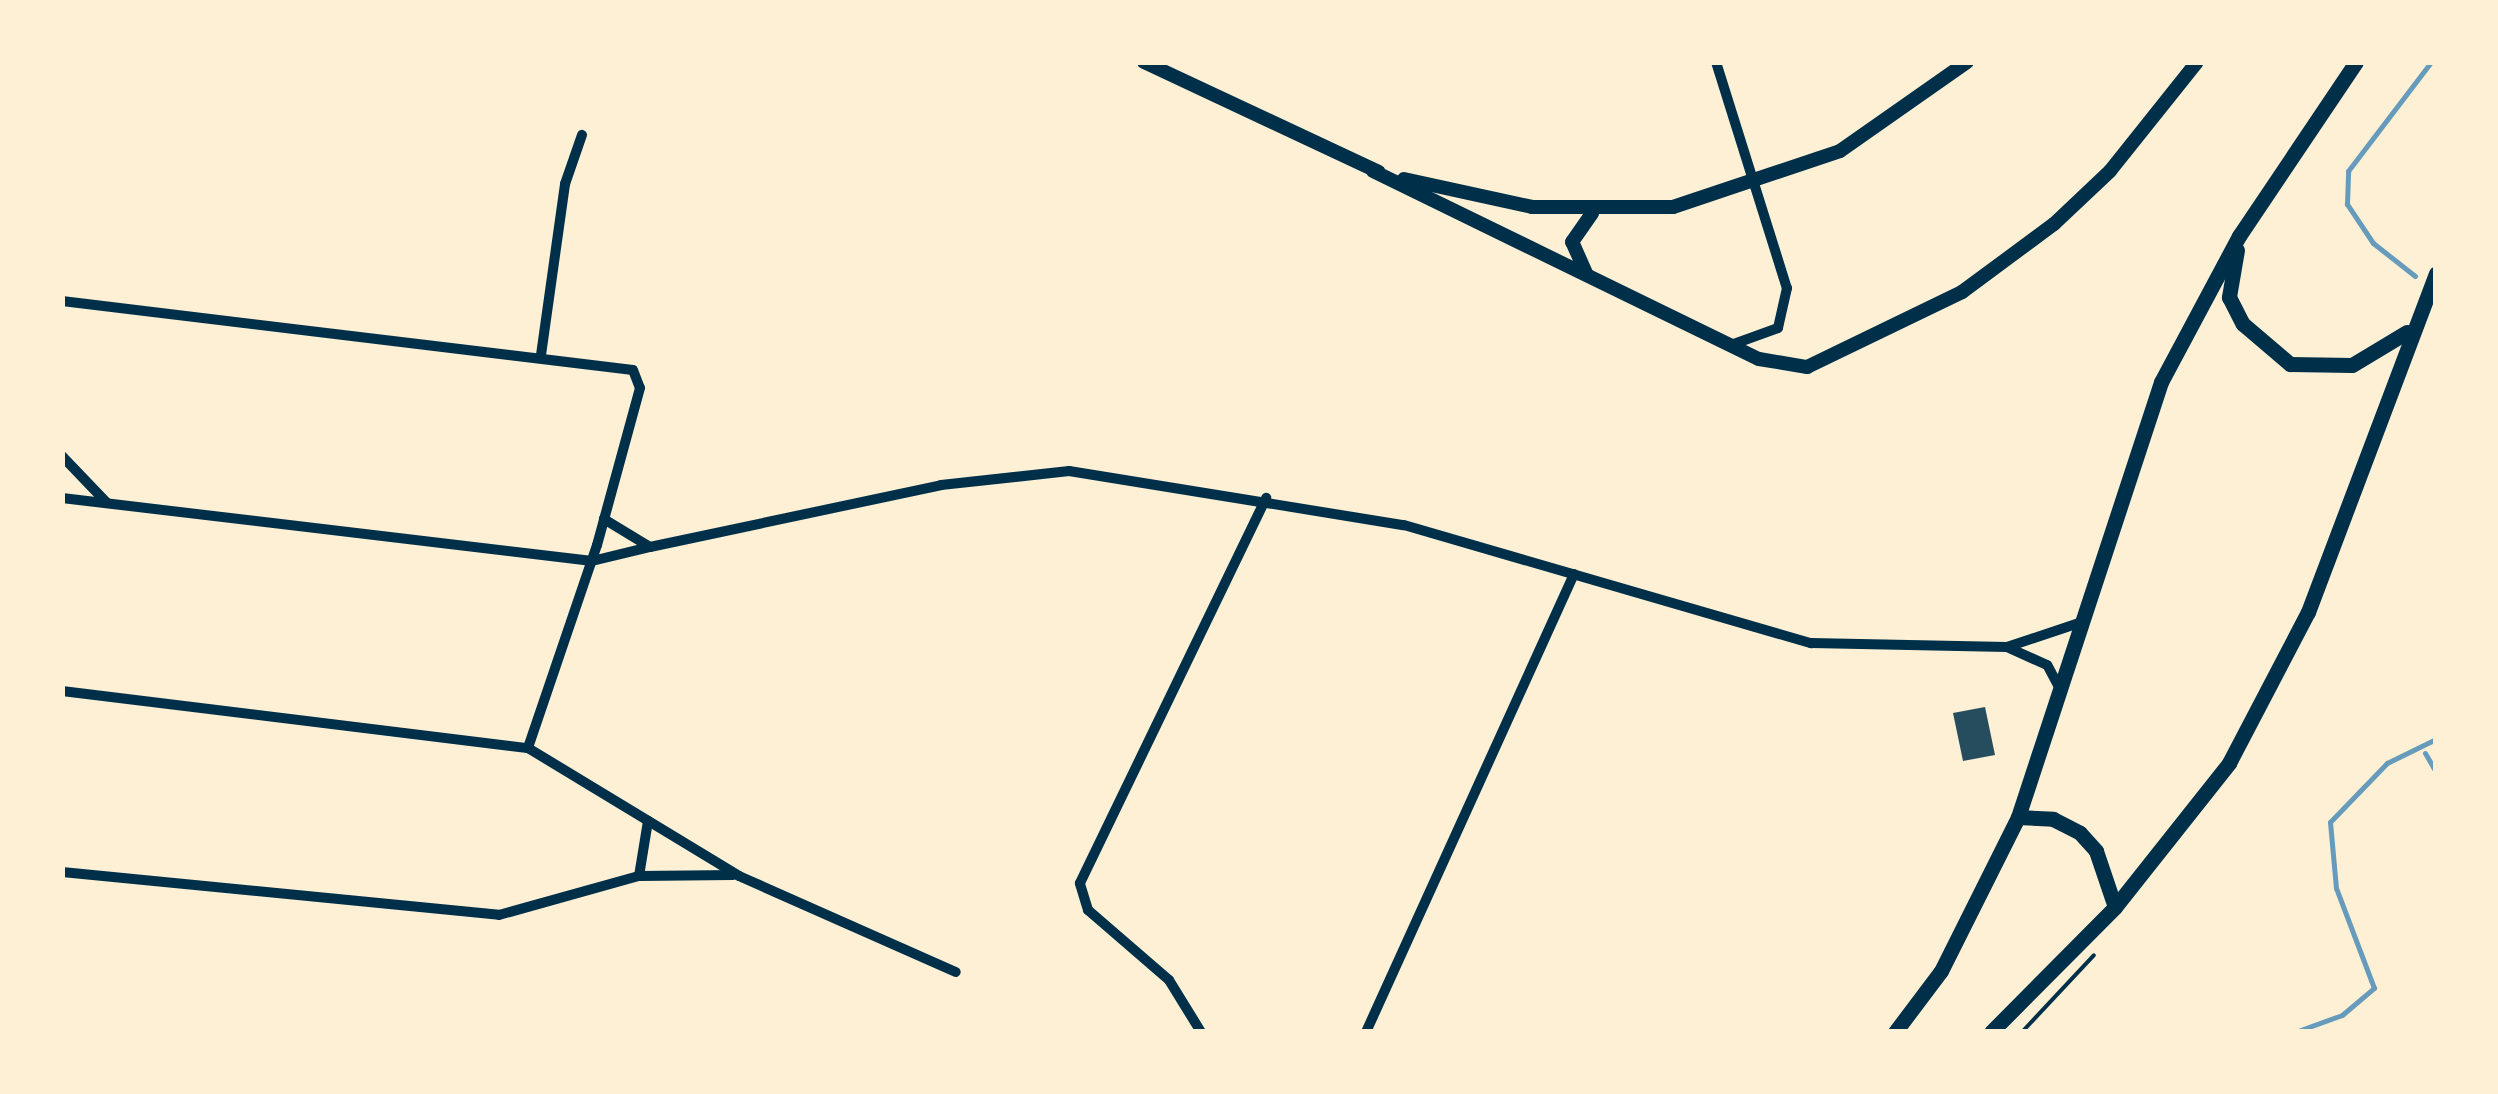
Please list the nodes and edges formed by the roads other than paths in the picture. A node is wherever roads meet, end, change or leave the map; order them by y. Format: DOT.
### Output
graph roads {
  1 [pos="1144,62"];
  2 [pos="1716,62"];
  3 [pos="1968,62"];
  4 [pos="2197,62"];
  5 [pos="2356,62"];
  6 [pos="582,135"];
  7 [pos="1373,171"];
  8 [pos="1753,185"];
  9 [pos="1593,212"];
  10 [pos="2239,236"];
  11 [pos="2436,273"];
  12 [pos="1589,276"];
  13 [pos="64,303"];
  14 [pos="2408,331"];
  15 [pos="1730,345"];
  16 [pos="541,355"];
  17 [pos="62,456"];
  18 [pos="62,498"];
  19 [pos="1266,498"];
  20 [pos="108,503"];
  21 [pos="604,519"];
  22 [pos="650,547"];
  23 [pos="592,561"];
  24 [pos="1574,574"];
  25 [pos="2083,621"];
  26 [pos="2007,646"];
  27 [pos="2060,690"];
  28 [pos="62,692"];
  29 [pos="528,748"];
  30 [pos="2018,817"];
  31 [pos="648,821"];
  32 [pos="62,872"];
  33 [pos="639,876"];
  34 [pos="739,876"];
  35 [pos="2115,907"];
  36 [pos="956,972"];
  37 [pos="1200,1032"];
  38 [pos="1366,1032"];
  39 [pos="1895,1032"];
  40 [pos="1991,1032"];
  1 -- 7 [label="street"];
  2 -- 8 [label="street"];
  3 -- 8 [label="street"];
  4 -- 15 [label="street"];
  5 -- 10 [label="main road"];
  6 -- 16 [label="street"];
  7 -- 9 [label="street"];
  7 -- 12 [label="street"];
  8 -- 9 [label="street"];
  8 -- 15 [label="street"];
  9 -- 12 [label="street"];
  10 -- 14 [label="main road"];
  10 -- 25 [label="main road"];
  11 -- 14 [label="main road"];
  12 -- 15 [label="street"];
  13 -- 16 [label="street"];
  14 -- 35 [label="main road"];
  16 -- 21 [label="street"];
  17 -- 20 [label="street"];
  18 -- 20 [label="street"];
  19 -- 22 [label="street"];
  19 -- 24 [label="street"];
  19 -- 37 [label="street"];
  20 -- 23 [label="street"];
  21 -- 22 [label="street"];
  21 -- 23 [label="street"];
  22 -- 23 [label="street"];
  23 -- 29 [label="street"];
  24 -- 26 [label="street"];
  24 -- 38 [label="street"];
  25 -- 26 [label="street"];
  25 -- 27 [label="main road"];
  26 -- 27 [label="street"];
  27 -- 30 [label="main road"];
  28 -- 29 [label="street"];
  29 -- 31 [label="street"];
  30 -- 35 [label="main road"];
  30 -- 39 [label="main road"];
  31 -- 33 [label="street"];
  31 -- 34 [label="street"];
  32 -- 33 [label="street"];
  33 -- 34 [label="street"];
  34 -- 36 [label="street"];
  35 -- 40 [label="main road"];
}
